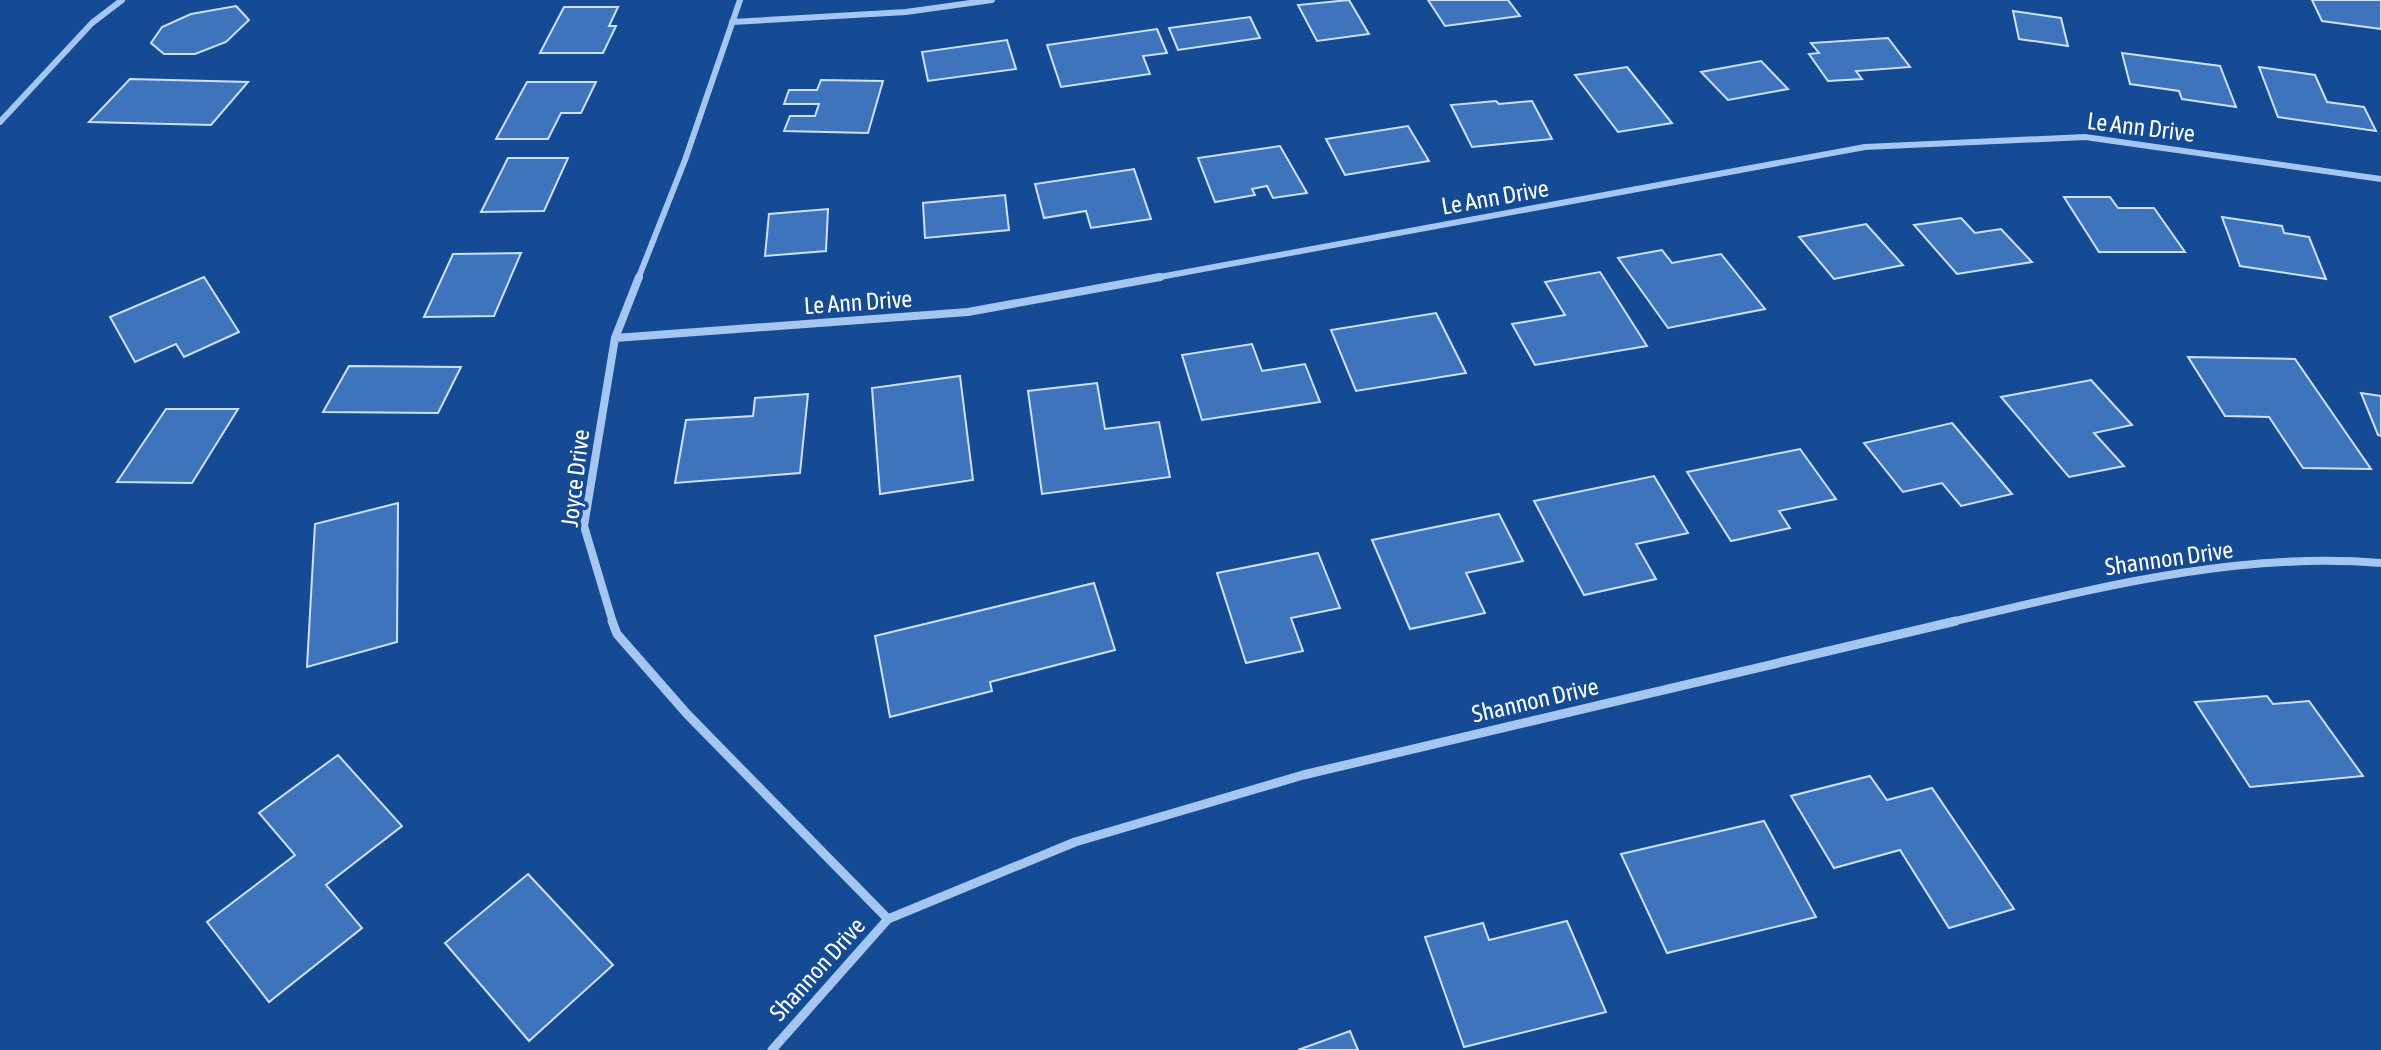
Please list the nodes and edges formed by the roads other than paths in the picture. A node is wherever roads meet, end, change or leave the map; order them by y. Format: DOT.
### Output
graph roads {
  1 [pos="122,0"];
  2 [pos="740,0"];
  3 [pos="992,0"];
  4 [pos="732,22"];
  5 [pos="0,122"];
  6 [pos="2381,179"];
  7 [pos="615,338"];
  8 [pos="2381,563"];
  9 [pos="888,919"];
  10 [pos="772,1050"];
  1 -- 5 [label="street"];
  2 -- 4 [label="street, Joyce Drive"];
  3 -- 4 [label="street"];
  4 -- 7 [label="street, Joyce Drive"];
  6 -- 7 [label="street, Le Ann Drive"];
  7 -- 9 [label="street, Joyce Drive"];
  8 -- 9 [label="street, Shannon Drive"];
  9 -- 10 [label="street, Shannon Drive"];
}
